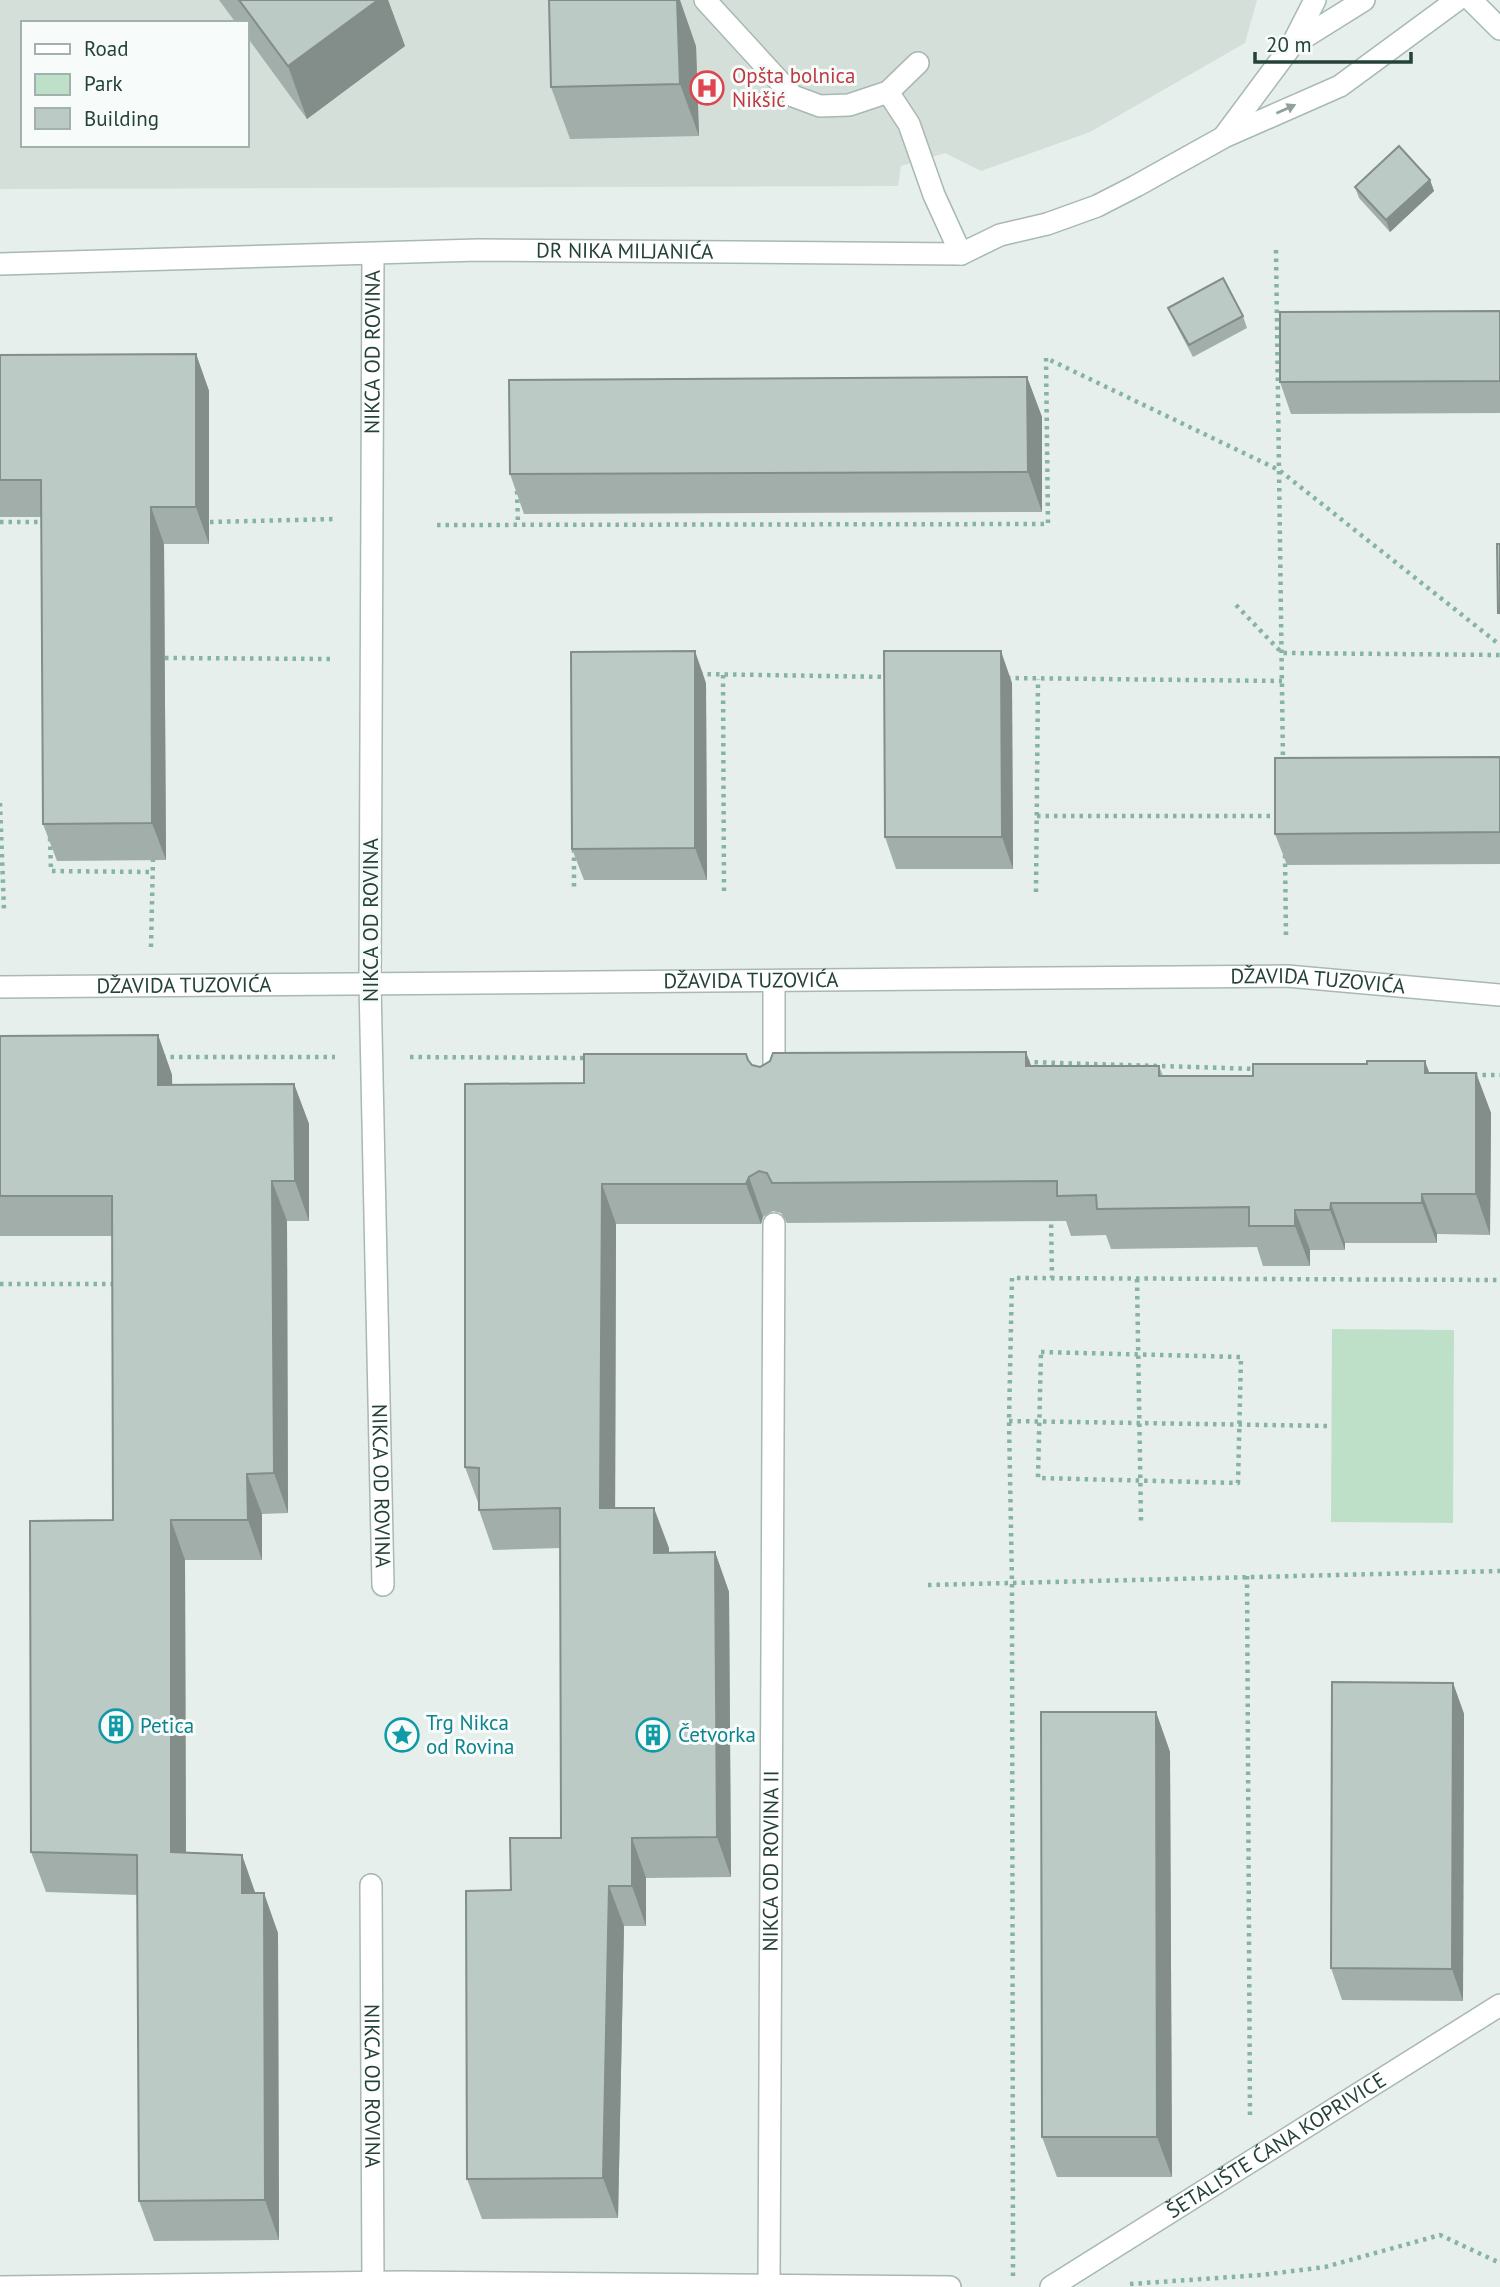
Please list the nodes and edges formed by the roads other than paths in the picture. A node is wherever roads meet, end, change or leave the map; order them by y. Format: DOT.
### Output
graph roads {
  1 [pos="705,0"];
  2 [pos="1315,0"];
  3 [pos="1364,0"];
  4 [pos="1457,0"];
  5 [pos="1471,0"];
  6 [pos="1500,29"];
  7 [pos="1292,45"];
  8 [pos="918,63"];
  9 [pos="888,92"];
  10 [pos="1224,137"];
  11 [pos="373,254"];
  12 [pos="961,254"];
  13 [pos="0,264"];
  14 [pos="774,981"];
  15 [pos="370,984"];
  16 [pos="0,987"];
  17 [pos="1500,995"];
  18 [pos="774,1094"];
  19 [pos="774,1224"];
  20 [pos="383,1585"];
  21 [pos="371,1885"];
  22 [pos="1500,2005"];
  23 [pos="374,2285"];
  24 [pos="769,2286"];
  25 [pos="0,2287"];
  26 [pos="950,2287"];
  27 [pos="1051,2287"];
  1 -- 9 [label="street"];
  2 -- 7 [label="street"];
  3 -- 7 [label="street, DR NIKA MILJANIĆA"];
  10 -- 4 [label="street, DR NIKA MILJANIĆA, one-way"];
  5 -- 6 [label="street"];
  7 -- 10 [label="street, DR NIKA MILJANIĆA"];
  8 -- 9 [label="street"];
  9 -- 12 [label="street"];
  10 -- 12 [label="street, DR NIKA MILJANIĆA"];
  11 -- 12 [label="street, DR NIKA MILJANIĆA"];
  11 -- 13 [label="street, DR NIKA MILJANIĆA"];
  11 -- 15 [label="street, NIKCA OD ROVINA"];
  14 -- 15 [label="street, DŽAVIDA TUZOVIĆA"];
  14 -- 17 [label="street, DŽAVIDA TUZOVIĆA"];
  14 -- 18 [label="street"];
  15 -- 16 [label="street, DŽAVIDA TUZOVIĆA"];
  15 -- 20 [label="street, NIKCA OD ROVINA"];
  19 -- 24 [label="street, NIKCA OD ROVINA II"];
  21 -- 23 [label="street, NIKCA OD ROVINA"];
  22 -- 27 [label="street, ŠETALIŠTE ĆANA KOPRIVICE"];
  23 -- 24 [label="street"];
  23 -- 25 [label="street"];
  24 -- 26 [label="street"];
}
